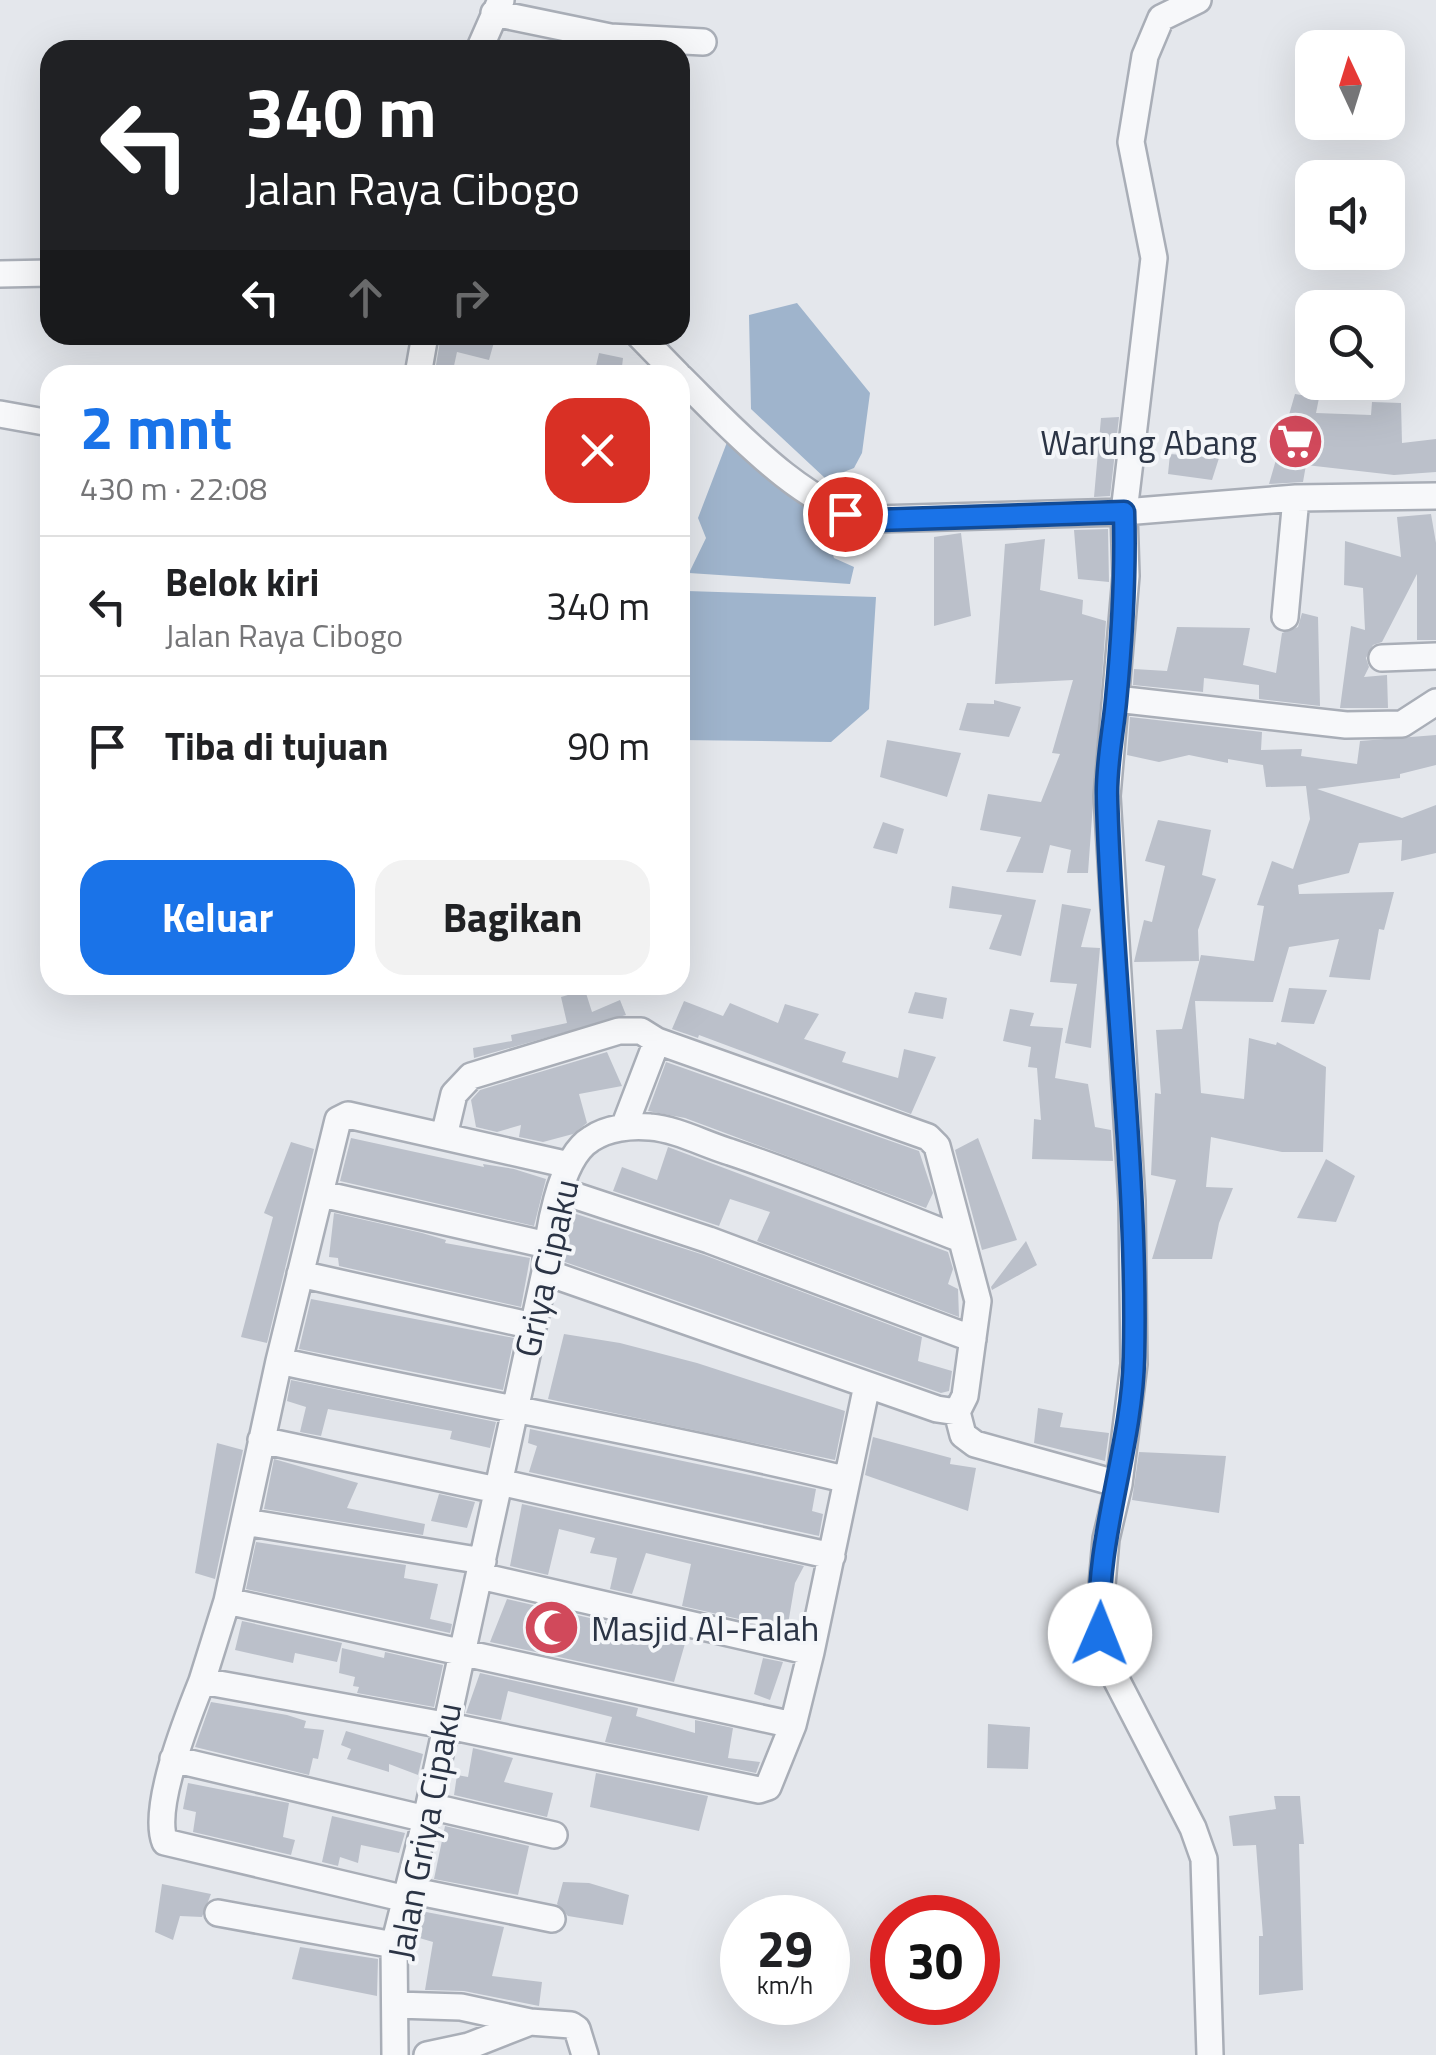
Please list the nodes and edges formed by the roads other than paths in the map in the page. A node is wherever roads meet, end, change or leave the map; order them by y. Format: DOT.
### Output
graph roads {
  1 [pos="1198,0"];
  2 [pos="497,7"];
  3 [pos="484,40"];
  4 [pos="666,40"];
  5 [pos="690,41"];
  6 [pos="703,42"];
  7 [pos="40,273"];
  8 [pos="0,274"];
  9 [pos="649,345"];
  10 [pos="668,365"];
  11 [pos="690,386"];
  12 [pos="0,414"];
  13 [pos="40,420"];
  14 [pos="1436,496"];
  15 [pos="1296,498"];
  16 [pos="1124,512"];
  17 [pos="1285,616"];
  18 [pos="1436,656"];
  19 [pos="1382,658"];
  20 [pos="1116,699"];
  21 [pos="1436,702"];
  22 [pos="657,1041"];
  23 [pos="624,1127"];
  24 [pos="444,1136"];
  25 [pos="569,1165"];
  26 [pos="561,1191"];
  27 [pos="322,1194"];
  28 [pos="958,1238"];
  29 [pos="547,1245"];
  30 [pos="546,1272"];
  31 [pos="300,1274"];
  32 [pos="533,1326"];
  33 [pos="974,1340"];
  34 [pos="278,1361"];
  35 [pos="866,1385"];
  36 [pos="513,1412"];
  37 [pos="958,1412"];
  38 [pos="261,1440"];
  39 [pos="844,1479"];
  40 [pos="1118,1484"];
  41 [pos="498,1486"];
  42 [pos="245,1522"];
  43 [pos="832,1556"];
  44 [pos="481,1569"];
  45 [pos="227,1601"];
  46 [pos="472,1610"];
  47 [pos="811,1652"];
  48 [pos="460,1653"];
  49 [pos="202,1680"];
  50 [pos="444,1725"];
  51 [pos="793,1725"];
  52 [pos="174,1759"];
  53 [pos="427,1812"];
  54 [pos="554,1836"];
  55 [pos="407,1895"];
  56 [pos="218,1913"];
  57 [pos="552,1918"];
  58 [pos="394,1945"];
  59 [pos="396,2006"];
  60 [pos="530,2022"];
  61 [pos="395,2055"];
  62 [pos="427,2055"];
  63 [pos="585,2055"];
  64 [pos="1210,2055"];
  1 -- 16 [label="street"];
  2 -- 3 [label="street"];
  2 -- 4 [label="street"];
  5 -- 6 [label="street"];
  7 -- 8 [label="street"];
  9 -- 10 [label="street"];
  11 -- 16 [label="street"];
  12 -- 13 [label="street"];
  14 -- 15 [label="street"];
  15 -- 16 [label="street"];
  15 -- 17 [label="street"];
  16 -- 20 [label="street"];
  18 -- 19 [label="street"];
  20 -- 21 [label="street"];
  20 -- 40 [label="street"];
  22 -- 23 [label="street"];
  22 -- 24 [label="street"];
  22 -- 28 [label="street"];
  23 -- 25 [label="street, Griya Cipaku"];
  23 -- 28 [label="street"];
  24 -- 25 [label="street"];
  24 -- 27 [label="street"];
  25 -- 26 [label="street, Griya Cipaku"];
  26 -- 29 [label="street, Griya Cipaku"];
  26 -- 33 [label="street"];
  27 -- 29 [label="street"];
  27 -- 31 [label="street"];
  28 -- 33 [label="street"];
  29 -- 30 [label="street, Griya Cipaku"];
  30 -- 32 [label="street, Griya Cipaku"];
  30 -- 35 [label="street"];
  31 -- 32 [label="street"];
  31 -- 34 [label="street"];
  32 -- 36 [label="street, Griya Cipaku"];
  33 -- 37 [label="street"];
  34 -- 36 [label="street"];
  34 -- 38 [label="street"];
  35 -- 37 [label="street"];
  35 -- 39 [label="street"];
  36 -- 39 [label="street"];
  36 -- 41 [label="street, Griya Cipaku"];
  37 -- 40 [label="street"];
  38 -- 41 [label="street"];
  38 -- 42 [label="street"];
  39 -- 43 [label="street"];
  40 -- 64 [label="street"];
  41 -- 43 [label="street"];
  41 -- 44 [label="street, Griya Cipaku"];
  42 -- 44 [label="street"];
  42 -- 45 [label="street"];
  43 -- 47 [label="street"];
  44 -- 46 [label="street, Griya Cipaku"];
  44 -- 47 [label="street"];
  45 -- 48 [label="street"];
  45 -- 49 [label="street"];
  46 -- 48 [label="street, Jalan Griya Cipaku"];
  47 -- 51 [label="street"];
  48 -- 50 [label="street, Jalan Griya Cipaku"];
  48 -- 51 [label="street"];
  49 -- 50 [label="street"];
  49 -- 52 [label="street"];
  50 -- 51 [label="street"];
  50 -- 53 [label="street, Jalan Griya Cipaku"];
  52 -- 53 [label="street"];
  52 -- 55 [label="street"];
  53 -- 54 [label="street"];
  53 -- 55 [label="street, Jalan Griya Cipaku"];
  55 -- 57 [label="street"];
  55 -- 58 [label="street, Jalan Griya Cipaku"];
  56 -- 58 [label="street"];
  58 -- 59 [label="street, Jalan Griya Cipaku"];
  59 -- 60 [label="street"];
  59 -- 61 [label="street, Jalan Griya Cipaku"];
  60 -- 62 [label="street"];
  60 -- 63 [label="street"];
}
